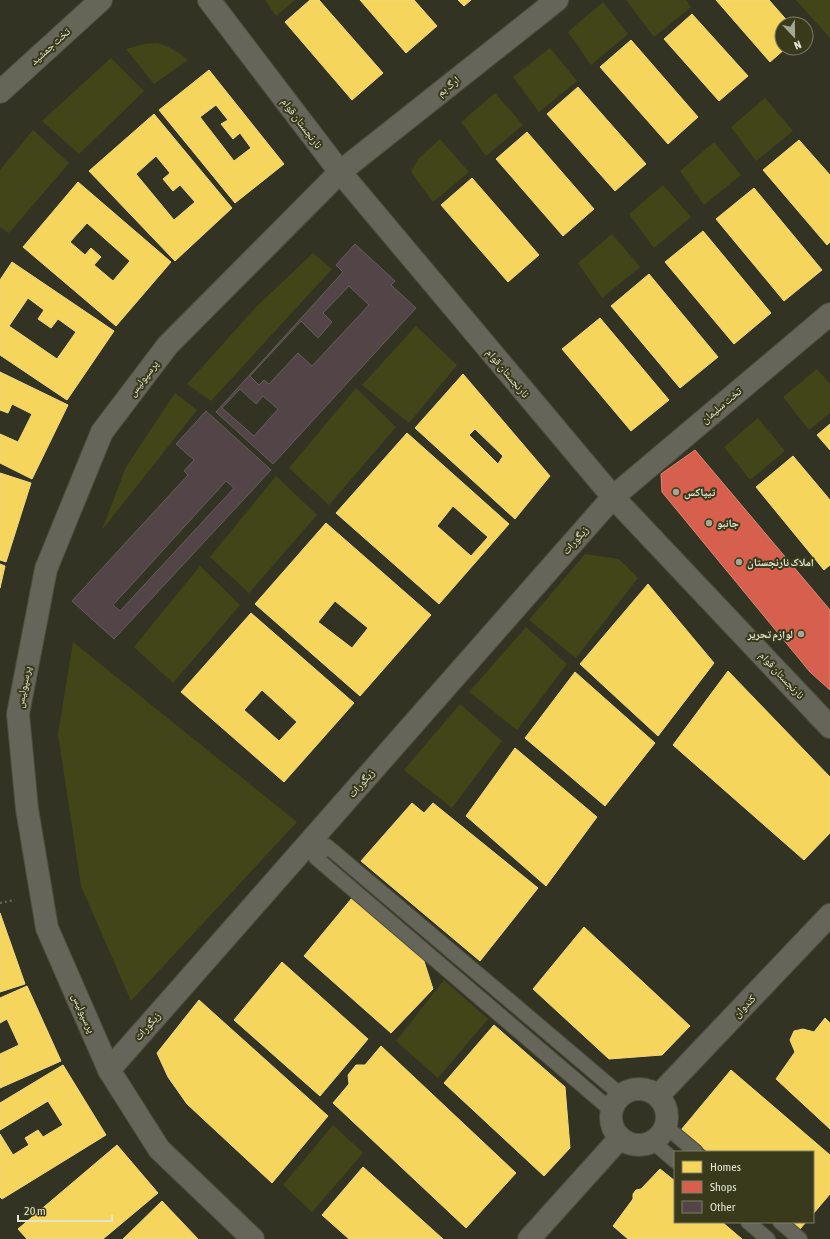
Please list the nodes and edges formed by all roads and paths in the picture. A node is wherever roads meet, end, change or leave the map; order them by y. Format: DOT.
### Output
graph roads {
  1 [pos="101,0"];
  2 [pos="209,0"];
  3 [pos="557,0"];
  4 [pos="0,92"];
  5 [pos="340,172"];
  6 [pos="830,314"];
  7 [pos="613,496"];
  8 [pos="830,726"];
  9 [pos="830,915"];
  10 [pos="109,1070"];
  11 [pos="658,1096"];
  12 [pos="616,1103"];
  13 [pos="659,1134"];
  14 [pos="620,1138"];
  15 [pos="694,1151"];
  16 [pos="674,1158"];
  17 [pos="749,1223"];
  18 [pos="781,1223"];
  19 [pos="253,1239"];
  20 [pos="529,1239"];
  21 [pos="768,1239"];
  22 [pos="800,1239"];
  1 -- 4 [label="street, تخت جمشید"];
  2 -- 5 [label="street, نارنجستان قوام"];
  3 -- 5 [label="street, ارگ بم"];
  5 -- 7 [label="street, نارنجستان قوام"];
  5 -- 10 [label="street, پرسپولیس"];
  6 -- 7 [label="street, تخت سلیمان"];
  7 -- 8 [label="street, نارنجستان قوام"];
  7 -- 10 [label="street, زیگورات"];
  9 -- 11 [label="street, کندوان"];
  10 -- 19 [label="street, پرسپولیس"];
  11 -- 12 [label="street"];
  11 -- 13 [label="street"];
  12 -- 12 [label="lane"];
  12 -- 14 [label="street"];
  13 -- 14 [label="street"];
  13 -- 15 [label="lane"];
  13 -- 16 [label="lane"];
  14 -- 20 [label="street"];
  17 -- 21 [label="lane"];
  18 -- 22 [label="lane"];
}
